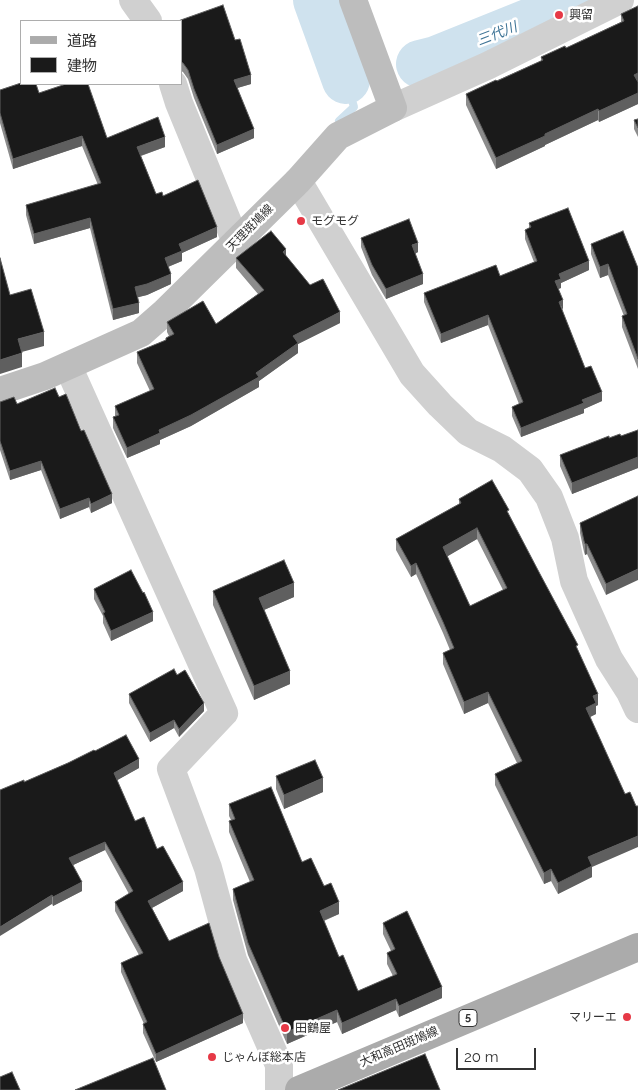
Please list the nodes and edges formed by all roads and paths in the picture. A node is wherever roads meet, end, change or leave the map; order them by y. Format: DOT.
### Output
graph roads {
  1 [pos="133,0"];
  2 [pos="352,0"];
  3 [pos="620,0"];
  4 [pos="147,20"];
  5 [pos="173,85"];
  6 [pos="393,108"];
  7 [pos="298,181"];
  8 [pos="236,242"];
  9 [pos="68,366"];
  10 [pos="0,391"];
  11 [pos="638,709"];
  12 [pos="638,947"];
  13 [pos="279,1090"];
  14 [pos="299,1090"];
  1 -- 4 [label="street"];
  2 -- 6 [label="main road"];
  3 -- 6 [label="street"];
  5 -- 8 [label="street"];
  6 -- 7 [label="main road, 天理斑鳩線"];
  7 -- 8 [label="main road, 天理斑鳩線"];
  7 -- 11 [label="street"];
  8 -- 9 [label="main road, 天理斑鳩線"];
  9 -- 10 [label="main road, 天理斑鳩線"];
  9 -- 13 [label="street"];
  12 -- 14 [label="main road, 大和高田斑鳩線 / 5"];
}
